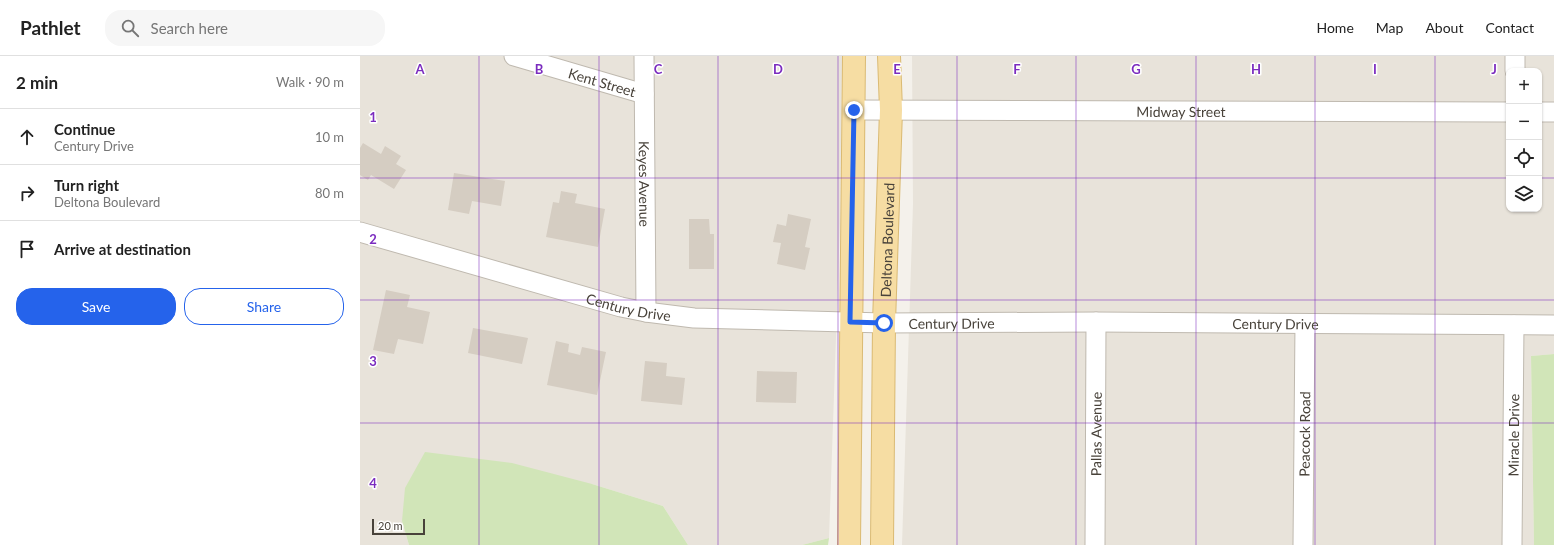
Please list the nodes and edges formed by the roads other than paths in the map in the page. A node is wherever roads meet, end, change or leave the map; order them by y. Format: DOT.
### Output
graph roads {
  1 [pos="514,56"];
  2 [pos="644,56"];
  3 [pos="854,56"];
  4 [pos="889,56"];
  5 [pos="1515,56"];
  6 [pos="1515,68"];
  7 [pos="644,94"];
  8 [pos="854,110"];
  9 [pos="891,110"];
  10 [pos="1506,112"];
  11 [pos="1542,112"];
  12 [pos="1554,112"];
  13 [pos="360,232"];
  14 [pos="646,312"];
  15 [pos="850,322"];
  16 [pos="1096,322"];
  17 [pos="884,323"];
  18 [pos="1305,324"];
  19 [pos="1514,325"];
  20 [pos="1554,325"];
  21 [pos="849,545"];
  22 [pos="882,545"];
  23 [pos="1095,545"];
  24 [pos="1303,545"];
  25 [pos="1512,545"];
  1 -- 7 [label="street, Kent Street"];
  2 -- 7 [label="street, Keyes Avenue"];
  3 -- 8 [label="main road"];
  4 -- 9 [label="main road, Deltona Boulevard"];
  5 -- 6 [label="street"];
  7 -- 14 [label="street, Keyes Avenue"];
  8 -- 9 [label="street, Midway Street"];
  8 -- 15 [label="main road"];
  9 -- 10 [label="street, Midway Street"];
  9 -- 17 [label="main road, Deltona Boulevard"];
  11 -- 12 [label="street"];
  13 -- 14 [label="street, Century Drive"];
  14 -- 15 [label="street, Century Drive"];
  15 -- 17 [label="street, Century Drive"];
  15 -- 21 [label="main road"];
  16 -- 17 [label="street, Century Drive"];
  16 -- 18 [label="street, Century Drive"];
  16 -- 23 [label="street, Pallas Avenue"];
  17 -- 22 [label="main road, Deltona Boulevard"];
  18 -- 19 [label="street, Century Drive"];
  18 -- 24 [label="street, Peacock Road"];
  19 -- 20 [label="street, Century Drive"];
  19 -- 25 [label="street, Miracle Drive"];
}
